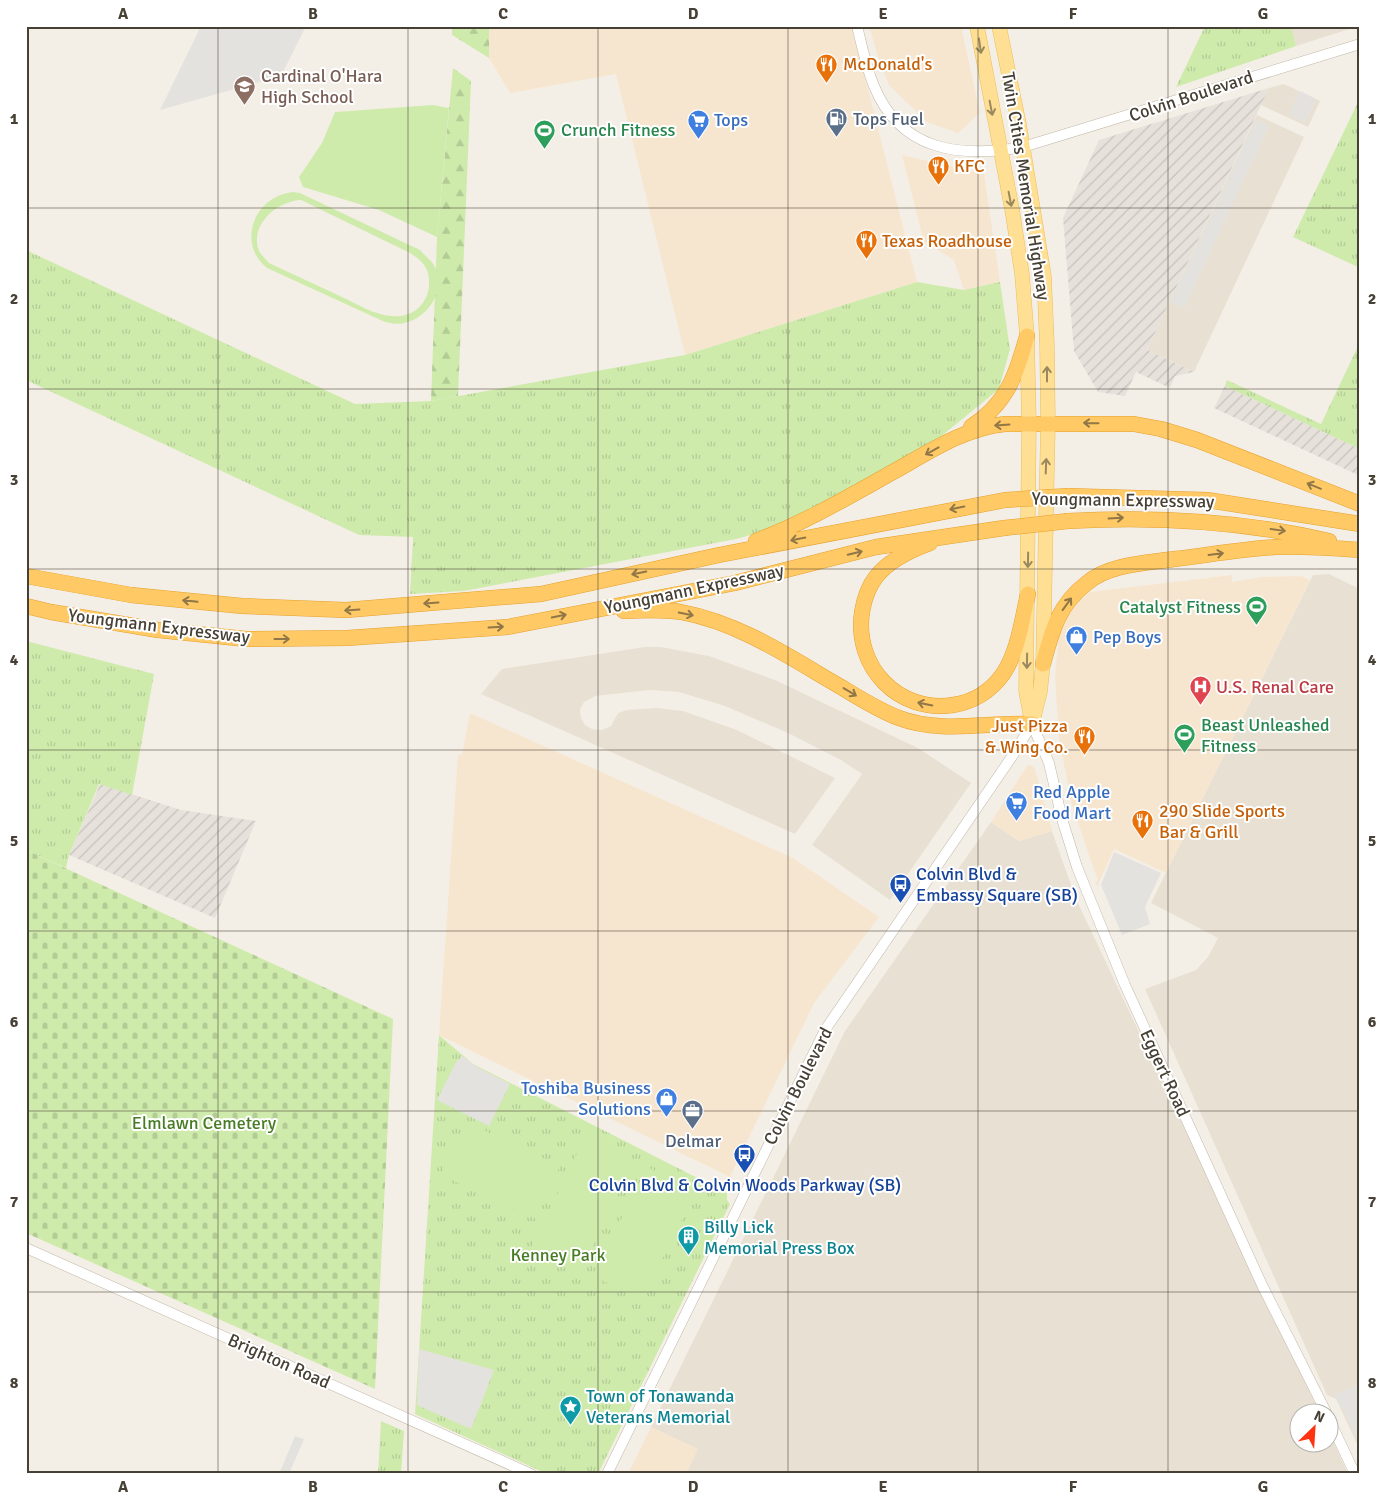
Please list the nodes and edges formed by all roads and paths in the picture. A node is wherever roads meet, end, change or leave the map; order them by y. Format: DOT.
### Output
graph roads {
  1 [pos="857,26"];
  2 [pos="977,26"];
  3 [pos="999,26"];
  4 [pos="1360,44"];
  5 [pos="1023,147"];
  6 [pos="1000,151"];
  7 [pos="1027,336"];
  8 [pos="1048,423"];
  9 [pos="1029,424"];
  10 [pos="953,439"];
  11 [pos="1360,504"];
  12 [pos="1360,524"];
  13 [pos="957,534"];
  14 [pos="1360,549"];
  15 [pos="719,555"];
  16 [pos="26,576"];
  17 [pos="1028,594"];
  18 [pos="26,606"];
  19 [pos="585,611"];
  20 [pos="1043,664"];
  21 [pos="1032,724"];
  22 [pos="26,1248"];
  23 [pos="1321,1402"];
  24 [pos="1338,1438"];
  25 [pos="532,1474"];
  26 [pos="607,1474"];
  27 [pos="1355,1474"];
  1 -- 6 [label="street, Colvin Boulevard"];
  2 -- 6 [label="main road, Twin Cities Memorial Highway, one-way"];
  3 -- 5 [label="main road, Twin Cities Memorial Highway"];
  4 -- 5 [label="street, Colvin Boulevard"];
  5 -- 6 [label="street, Colvin Boulevard"];
  8 -- 5 [label="main road, Twin Cities Memorial Highway, one-way"];
  6 -- 7 [label="main road, Twin Cities Memorial Highway, one-way"];
  7 -- 9 [label="main road, Twin Cities Memorial Highway"];
  7 -- 10 [label="highway"];
  8 -- 9 [label="highway"];
  11 -- 8 [label="highway, one-way"];
  20 -- 8 [label="main road, Twin Cities Memorial Highway, one-way"];
  9 -- 10 [label="highway, one-way"];
  9 -- 17 [label="main road, Twin Cities Memorial Highway, one-way"];
  10 -- 15 [label="highway, one-way"];
  12 -- 15 [label="highway, Youngmann Expressway, one-way, bridge"];
  13 -- 14 [label="highway, Youngmann Expressway, one-way, bridge"];
  17 -- 13 [label="highway, one-way"];
  19 -- 13 [label="highway, Youngmann Expressway, one-way"];
  20 -- 14 [label="highway, one-way"];
  15 -- 16 [label="highway, Youngmann Expressway, one-way"];
  17 -- 21 [label="main road, Twin Cities Memorial Highway, one-way"];
  18 -- 19 [label="highway, Youngmann Expressway, one-way"];
  19 -- 21 [label="highway, one-way"];
  20 -- 21 [label="main road, Twin Cities Memorial Highway"];
  21 -- 23 [label="street, Eggert Road"];
  21 -- 26 [label="street, Colvin Boulevard"];
  22 -- 25 [label="street, Brighton Road"];
  24 -- 27 [label="street"];
}
